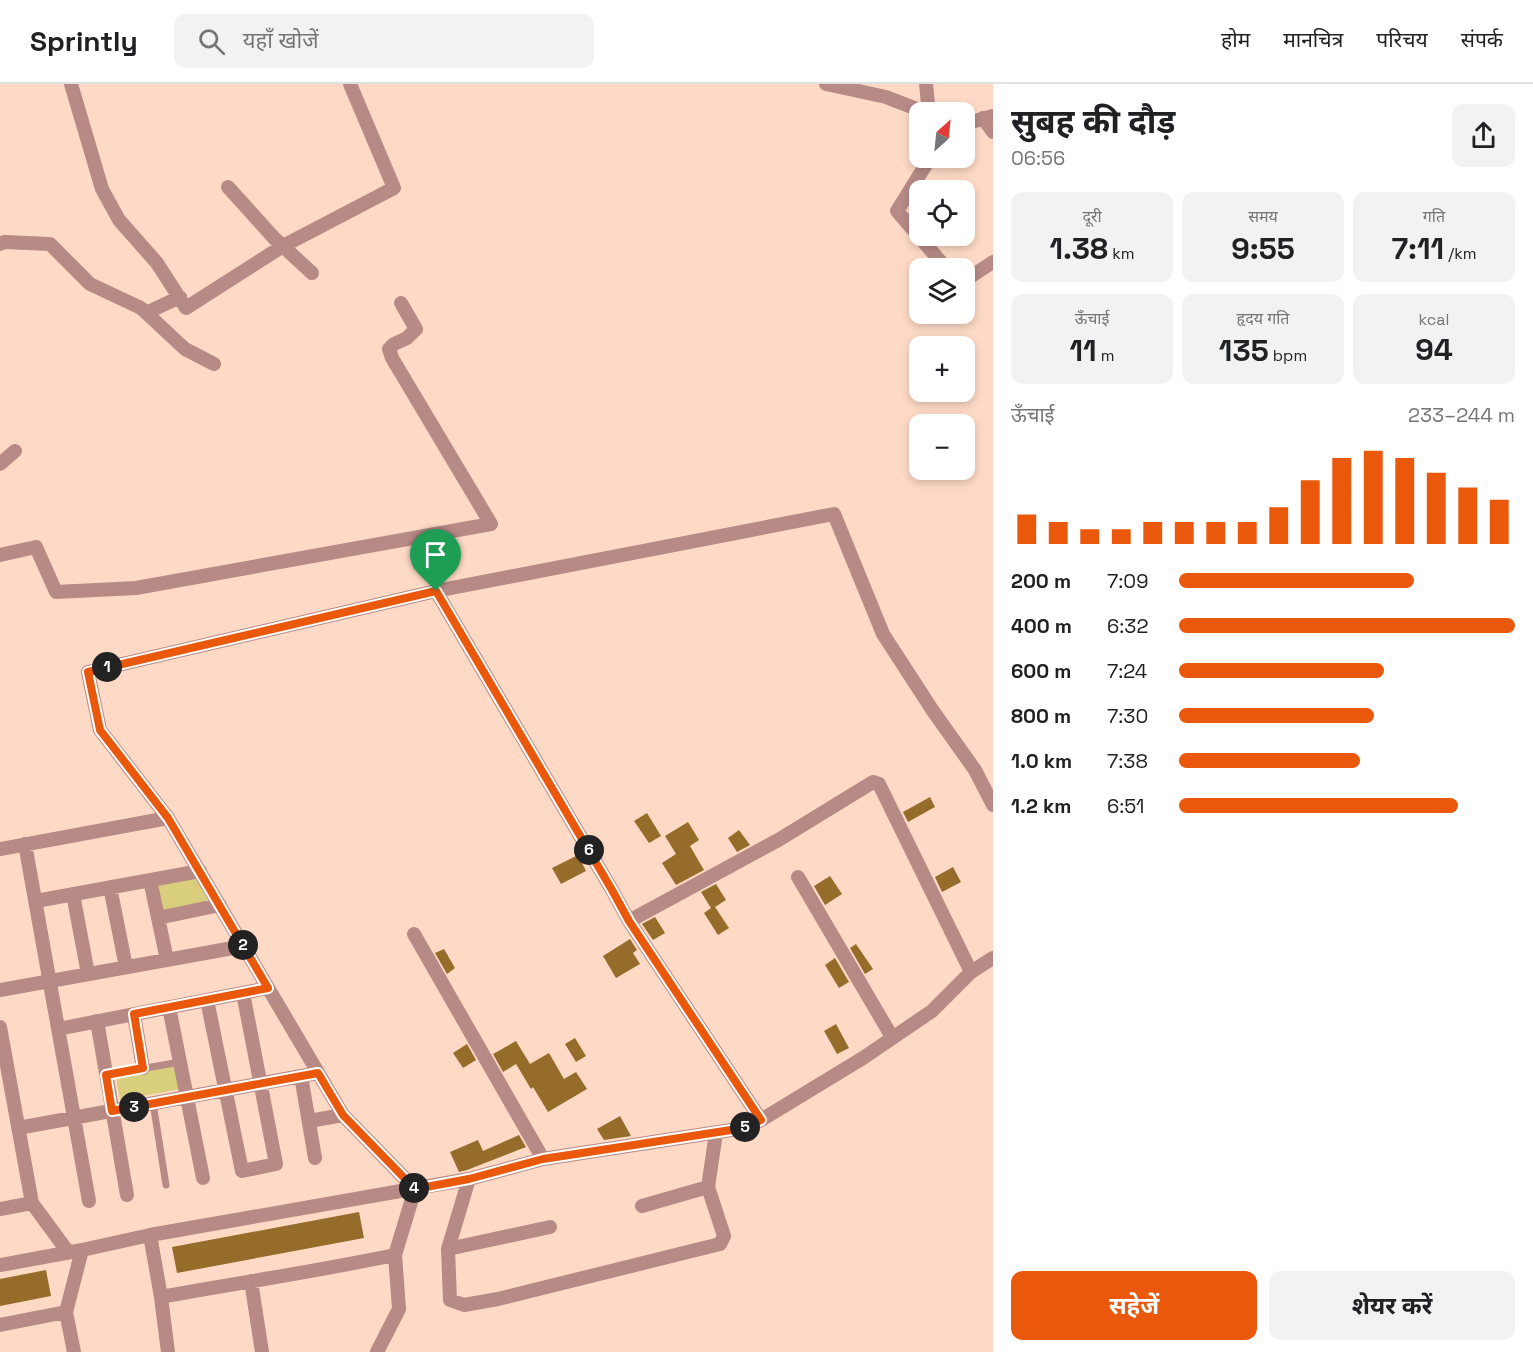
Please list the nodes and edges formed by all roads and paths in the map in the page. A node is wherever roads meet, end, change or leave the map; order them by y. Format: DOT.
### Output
graph roads {
  1 [pos="71,84"];
  2 [pos="350,84"];
  3 [pos="826,84"];
  4 [pos="926,84"];
  5 [pos="928,102"];
  6 [pos="909,106"];
  7 [pos="988,117"];
  8 [pos="993,132"];
  9 [pos="924,168"];
  10 [pos="228,187"];
  11 [pos="1,238"];
  12 [pos="283,246"];
  13 [pos="937,258"];
  14 [pos="993,262"];
  15 [pos="312,273"];
  16 [pos="975,274"];
  17 [pos="180,297"];
  18 [pos="402,303"];
  19 [pos="146,313"];
  20 [pos="214,364"];
  21 [pos="15,451"];
  22 [pos="0,464"];
  23 [pos="0,555"];
  24 [pos="436,591"];
  25 [pos="993,805"];
  26 [pos="168,818"];
  27 [pos="25,844"];
  28 [pos="0,849"];
  29 [pos="200,871"];
  30 [pos="798,877"];
  31 [pos="150,880"];
  32 [pos="110,887"];
  33 [pos="73,894"];
  34 [pos="36,901"];
  35 [pos="220,905"];
  36 [pos="158,918"];
  37 [pos="629,921"];
  38 [pos="414,934"];
  39 [pos="244,946"];
  40 [pos="993,958"];
  41 [pos="167,960"];
  42 [pos="126,967"];
  43 [pos="971,972"];
  44 [pos="88,974"];
  45 [pos="50,981"];
  46 [pos="268,988"];
  47 [pos="0,990"];
  48 [pos="243,993"];
  49 [pos="207,1000"];
  50 [pos="169,1007"];
  51 [pos="134,1014"];
  52 [pos="97,1021"];
  53 [pos="0,1027"];
  54 [pos="58,1029"];
  55 [pos="892,1037"];
  56 [pos="180,1062"];
  57 [pos="143,1068"];
  58 [pos="318,1073"];
  59 [pos="106,1075"];
  60 [pos="301,1076"];
  61 [pos="260,1083"];
  62 [pos="226,1090"];
  63 [pos="187,1097"];
  64 [pos="153,1103"];
  65 [pos="112,1111"];
  66 [pos="343,1115"];
  67 [pos="74,1118"];
  68 [pos="761,1120"];
  69 [pos="309,1121"];
  70 [pos="18,1128"];
  71 [pos="716,1133"];
  72 [pos="315,1158"];
  73 [pos="543,1159"];
  74 [pos="203,1178"];
  75 [pos="469,1179"];
  76 [pos="166,1185"];
  77 [pos="708,1187"];
  78 [pos="415,1189"];
  79 [pos="127,1195"];
  80 [pos="89,1201"];
  81 [pos="32,1203"];
  82 [pos="642,1206"];
  83 [pos="0,1209"];
  84 [pos="550,1227"];
  85 [pos="150,1235"];
  86 [pos="448,1250"];
  87 [pos="75,1251"];
  88 [pos="395,1255"];
  89 [pos="0,1264"];
  90 [pos="251,1281"];
  91 [pos="161,1297"];
  92 [pos="66,1312"];
  93 [pos="0,1325"];
  94 [pos="74,1352"];
  95 [pos="168,1352"];
  96 [pos="262,1352"];
  97 [pos="377,1352"];
  1 -- 17 [label="street"];
  2 -- 12 [label="street"];
  3 -- 6 [label="street"];
  4 -- 5 [label="street"];
  7 -- 8 [label="street"];
  9 -- 13 [label="street"];
  10 -- 12 [label="street"];
  11 -- 19 [label="street"];
  12 -- 15 [label="street"];
  12 -- 17 [label="street"];
  14 -- 16 [label="street"];
  17 -- 19 [label="street"];
  18 -- 23 [label="street"];
  19 -- 20 [label="street"];
  21 -- 22 [label="street"];
  24 -- 25 [label="street"];
  24 -- 26 [label="street"];
  24 -- 37 [label="street"];
  26 -- 27 [label="street"];
  26 -- 29 [label="street"];
  27 -- 28 [label="street"];
  27 -- 34 [label="street"];
  29 -- 31 [label="street"];
  29 -- 35 [label="street"];
  30 -- 55 [label="street"];
  31 -- 32 [label="street"];
  31 -- 36 [label="street"];
  32 -- 33 [label="street"];
  32 -- 42 [label="street"];
  33 -- 34 [label="street"];
  33 -- 44 [label="street"];
  34 -- 45 [label="street"];
  35 -- 36 [label="street"];
  35 -- 39 [label="street"];
  36 -- 41 [label="street"];
  37 -- 43 [label="street"];
  37 -- 68 [label="street"];
  38 -- 73 [label="street"];
  39 -- 41 [label="street"];
  39 -- 46 [label="street"];
  40 -- 43 [label="street"];
  41 -- 42 [label="street"];
  42 -- 44 [label="street"];
  43 -- 55 [label="street"];
  44 -- 45 [label="street"];
  45 -- 47 [label="street"];
  45 -- 54 [label="street"];
  46 -- 48 [label="street"];
  46 -- 58 [label="street"];
  48 -- 49 [label="street"];
  48 -- 61 [label="street"];
  49 -- 50 [label="street"];
  49 -- 62 [label="street"];
  50 -- 51 [label="street"];
  50 -- 56 [label="street"];
  51 -- 52 [label="street"];
  51 -- 57 [label="street"];
  52 -- 54 [label="street"];
  52 -- 59 [label="street"];
  53 -- 70 [label="street"];
  54 -- 67 [label="street"];
  55 -- 68 [label="street"];
  56 -- 57 [label="lane"];
  56 -- 63 [label="street"];
  57 -- 59 [label="lane"];
  58 -- 60 [label="street"];
  58 -- 66 [label="street"];
  59 -- 65 [label="street"];
  60 -- 61 [label="street"];
  60 -- 69 [label="street"];
  61 -- 62 [label="street"];
  61 -- 62 [label="street"];
  62 -- 63 [label="street"];
  63 -- 64 [label="street"];
  63 -- 74 [label="street"];
  64 -- 65 [label="street"];
  64 -- 76 [label="lane"];
  65 -- 67 [label="street"];
  65 -- 79 [label="street"];
  66 -- 69 [label="street"];
  66 -- 78 [label="street"];
  67 -- 70 [label="street"];
  67 -- 80 [label="street"];
  68 -- 71 [label="street"];
  69 -- 72 [label="street"];
  70 -- 81 [label="street"];
  71 -- 73 [label="street"];
  71 -- 77 [label="street"];
  73 -- 75 [label="street"];
  75 -- 78 [label="street"];
  75 -- 86 [label="street"];
  77 -- 82 [label="street"];
  77 -- 86 [label="street"];
  78 -- 85 [label="street"];
  78 -- 88 [label="street"];
  81 -- 83 [label="street"];
  81 -- 87 [label="street"];
  84 -- 86 [label="street"];
  85 -- 87 [label="street"];
  85 -- 91 [label="street"];
  87 -- 89 [label="street"];
  87 -- 92 [label="street"];
  88 -- 90 [label="street"];
  88 -- 97 [label="street"];
  90 -- 91 [label="street"];
  90 -- 96 [label="street"];
  91 -- 95 [label="street"];
  92 -- 93 [label="street"];
  92 -- 94 [label="street"];
}
